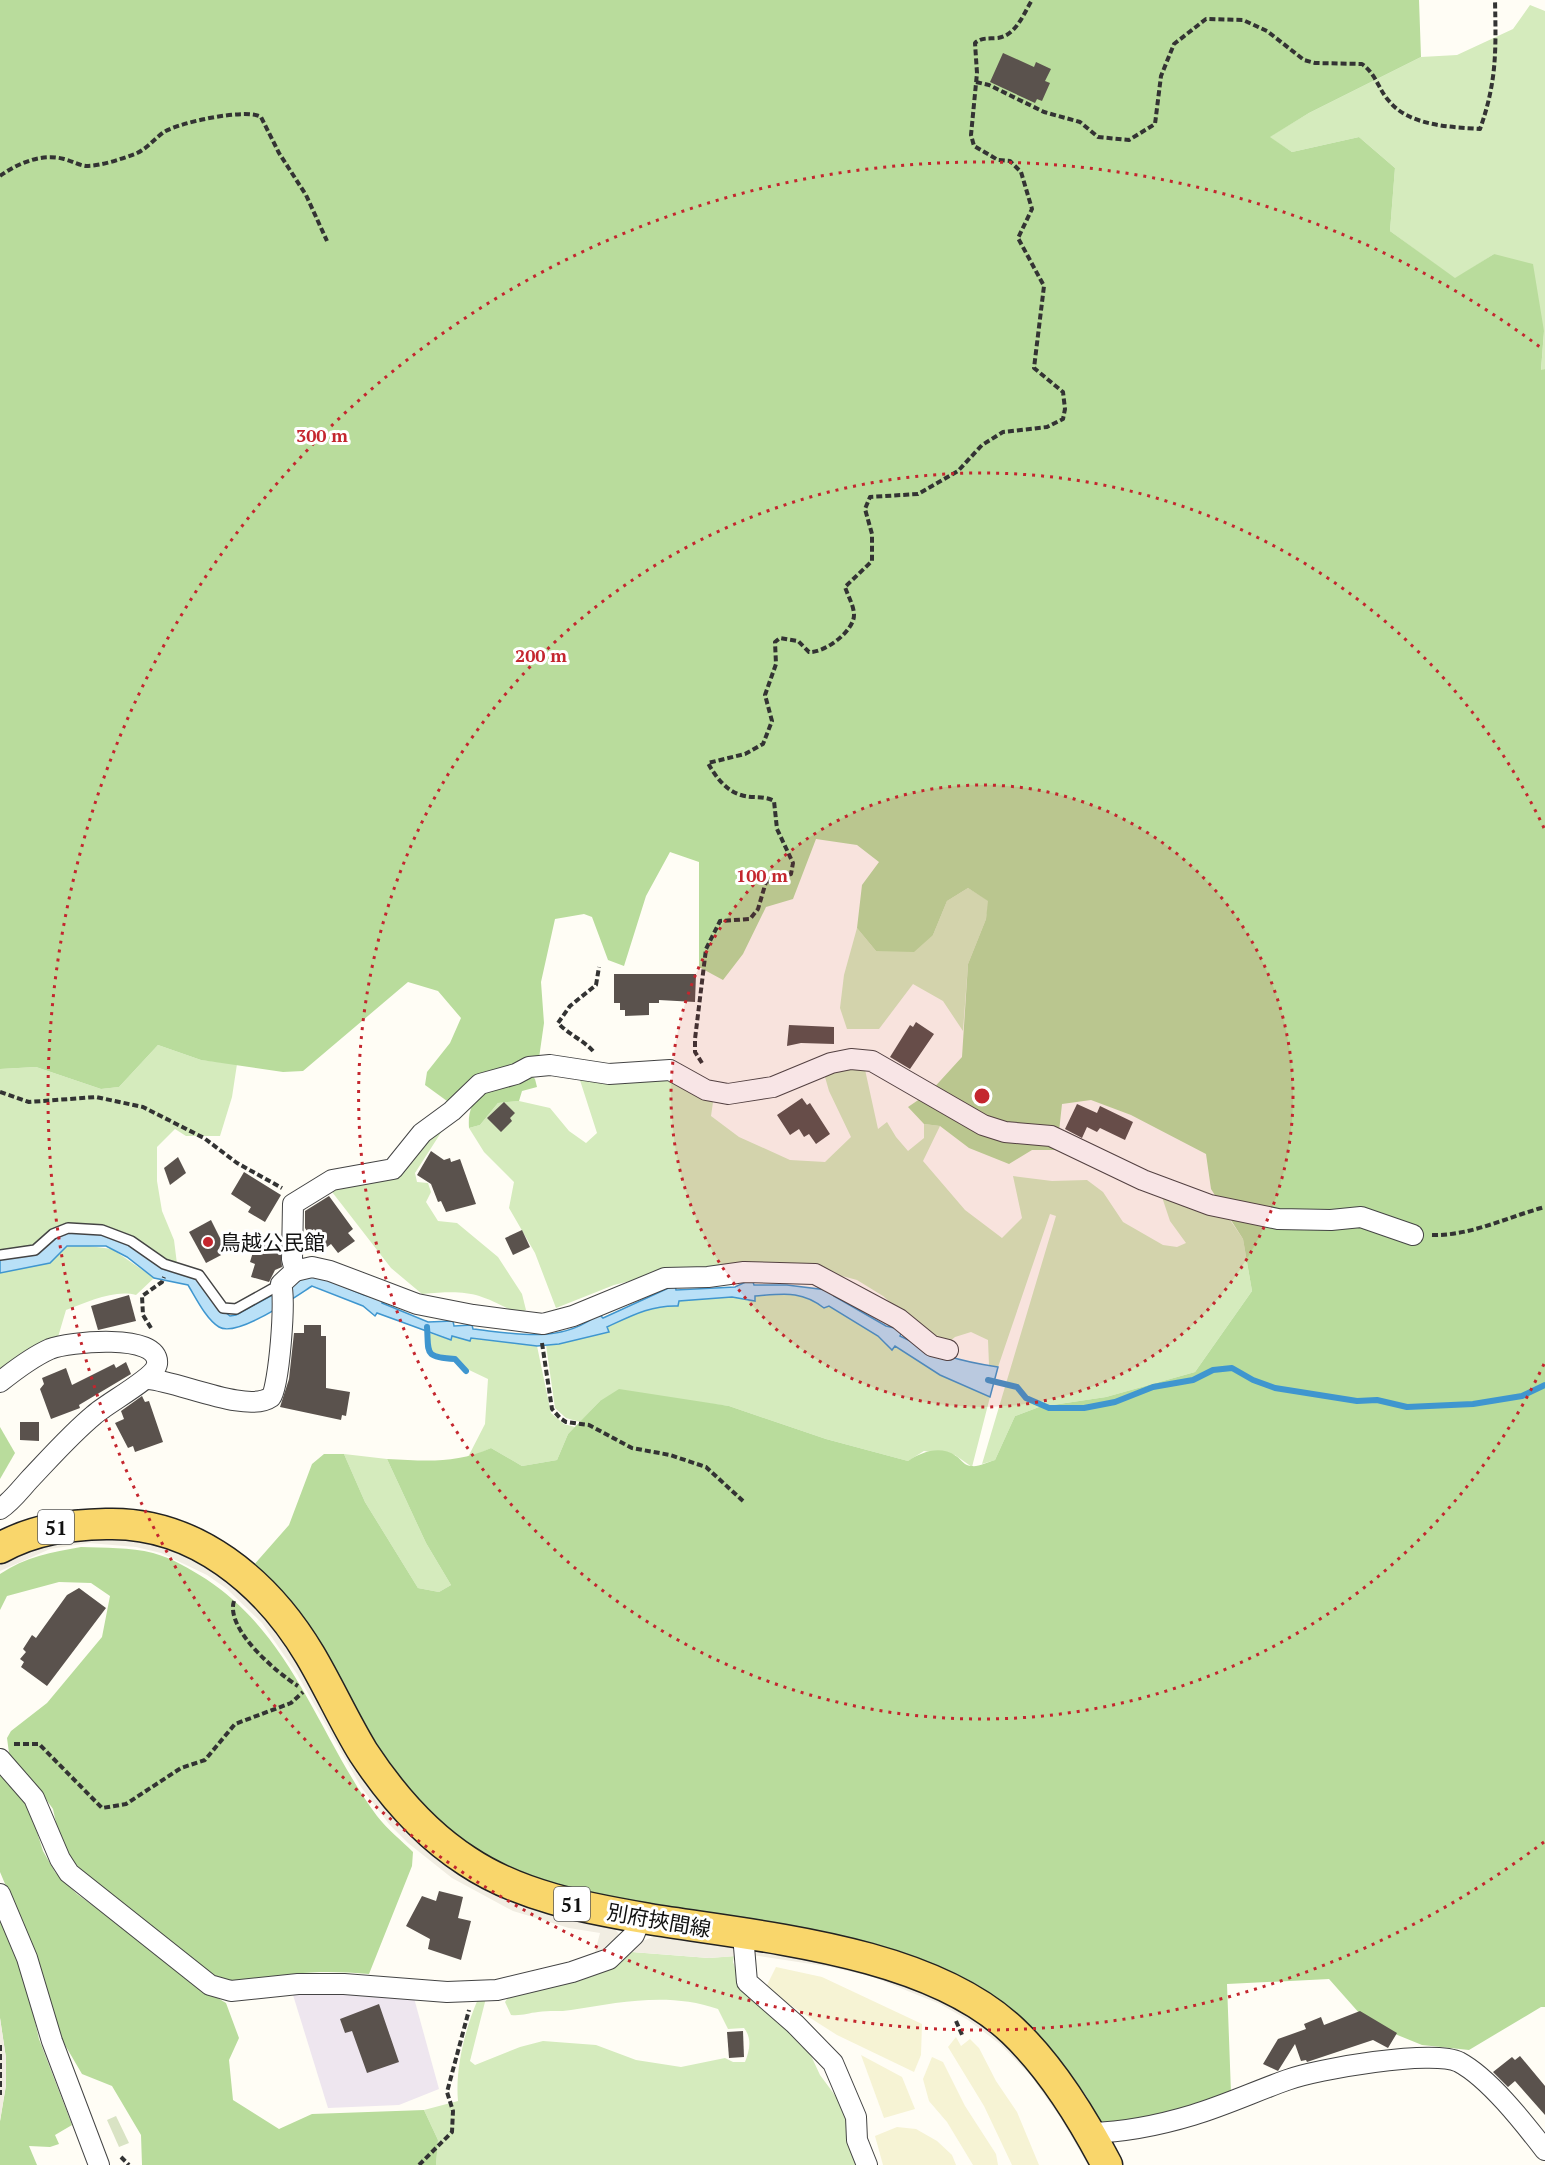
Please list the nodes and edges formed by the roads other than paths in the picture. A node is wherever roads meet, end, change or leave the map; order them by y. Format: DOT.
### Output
graph roads {
  1 [pos="1413,1235"];
  2 [pos="0,1255"];
  3 [pos="286,1287"];
  4 [pos="948,1350"];
  5 [pos="148,1379"];
  6 [pos="0,1382"];
  7 [pos="0,1509"];
  8 [pos="0,1548"];
  9 [pos="6,1752"];
  10 [pos="0,1894"];
  11 [pos="641,1918"];
  12 [pos="743,1935"];
  13 [pos="1545,2150"];
  14 [pos="1100,2152"];
  15 [pos="99,2165"];
  16 [pos="867,2165"];
  1 -- 3 [label="street"];
  2 -- 3 [label="lane"];
  3 -- 4 [label="street"];
  3 -- 5 [label="street"];
  5 -- 6 [label="street"];
  5 -- 7 [label="street"];
  8 -- 11 [label="main road, 別府挾間線 / 51"];
  9 -- 11 [label="street"];
  10 -- 15 [label="street"];
  11 -- 12 [label="main road, 別府挾間線 / 51"];
  12 -- 14 [label="main road, 別府挾間線 / 51"];
  12 -- 16 [label="street"];
  13 -- 14 [label="street"];
}
